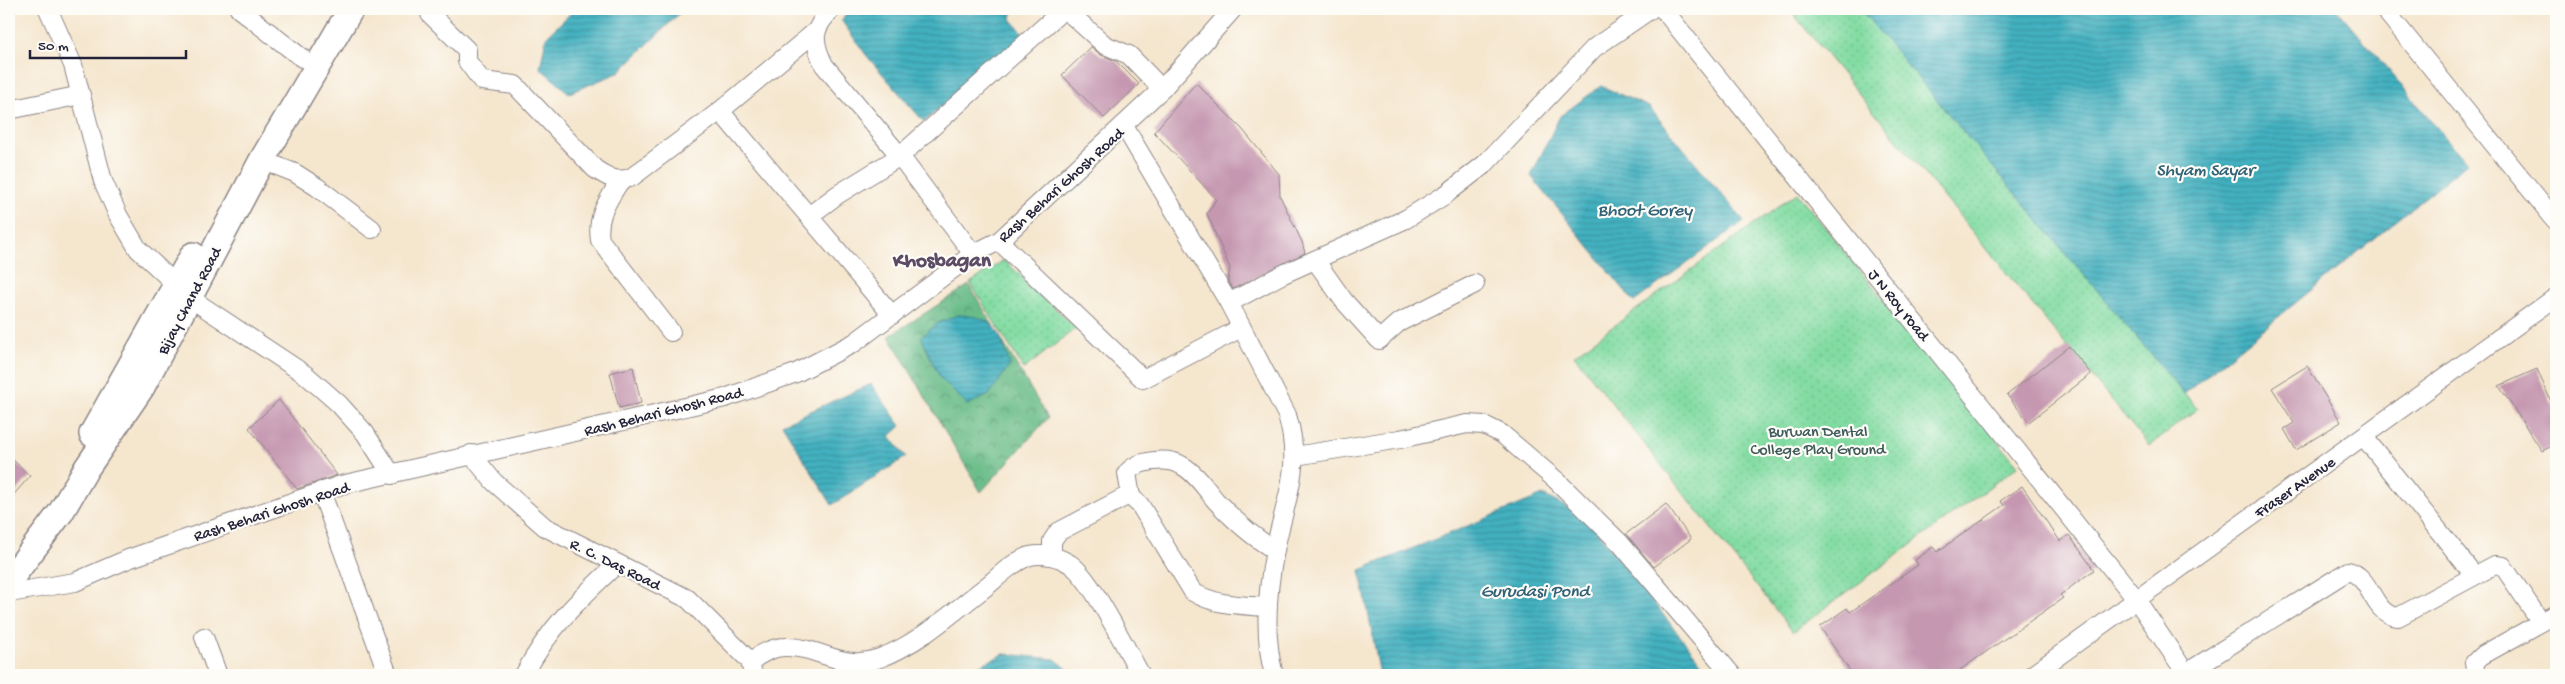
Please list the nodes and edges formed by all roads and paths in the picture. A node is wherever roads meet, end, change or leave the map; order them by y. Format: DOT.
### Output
graph roads {
  1 [pos="48,9"];
  2 [pos="239,9"];
  3 [pos="332,9"];
  4 [pos="351,9"];
  5 [pos="434,9"];
  6 [pos="832,9"];
  7 [pos="1064,9"];
  8 [pos="1233,9"];
  9 [pos="1651,9"];
  10 [pos="1663,9"];
  11 [pos="2384,9"];
  12 [pos="816,32"];
  13 [pos="302,58"];
  14 [pos="1162,89"];
  15 [pos="81,95"];
  16 [pos="9,110"];
  17 [pos="720,111"];
  18 [pos="1124,126"];
  19 [pos="900,156"];
  20 [pos="262,160"];
  21 [pos="620,181"];
  22 [pos="809,216"];
  23 [pos="2556,221"];
  24 [pos="372,229"];
  25 [pos="999,242"];
  26 [pos="973,254"];
  27 [pos="1315,260"];
  28 [pos="1475,284"];
  29 [pos="184,291"];
  30 [pos="2556,297"];
  31 [pos="1229,303"];
  32 [pos="892,315"];
  33 [pos="1241,328"];
  34 [pos="671,332"];
  35 [pos="2364,436"];
  36 [pos="472,454"];
  37 [pos="1295,456"];
  38 [pos="392,475"];
  39 [pos="321,491"];
  40 [pos="1131,497"];
  41 [pos="1275,550"];
  42 [pos="1052,556"];
  43 [pos="9,558"];
  44 [pos="617,564"];
  45 [pos="2474,575"];
  46 [pos="9,581"];
  47 [pos="9,593"];
  48 [pos="2136,598"];
  49 [pos="1268,607"];
  50 [pos="2549,618"];
  51 [pos="204,637"];
  52 [pos="752,668"];
  53 [pos="2186,674"];
  54 [pos="218,675"];
  55 [pos="388,675"];
  56 [pos="524,675"];
  57 [pos="1141,675"];
  58 [pos="1274,675"];
  59 [pos="1732,675"];
  60 [pos="2032,675"];
  61 [pos="2476,675"];
  1 -- 15 [label="street"];
  2 -- 13 [label="street"];
  3 -- 13 [label="main road, Bijay Chand Road"];
  4 -- 20 [label="main road, Bijay Chand Road"];
  5 -- 21 [label="street"];
  6 -- 12 [label="street"];
  7 -- 14 [label="street"];
  7 -- 19 [label="street"];
  8 -- 14 [label="street, Rash Behari Ghosh Road"];
  9 -- 27 [label="street"];
  10 -- 48 [label="street, J N Roy road"];
  11 -- 23 [label="street"];
  12 -- 17 [label="street"];
  12 -- 19 [label="street"];
  13 -- 29 [label="main road, Bijay Chand Road"];
  14 -- 18 [label="street, Rash Behari Ghosh Road"];
  15 -- 16 [label="street"];
  15 -- 29 [label="street"];
  17 -- 21 [label="street"];
  17 -- 22 [label="street"];
  18 -- 25 [label="street, Rash Behari Ghosh Road"];
  18 -- 31 [label="street"];
  19 -- 22 [label="street"];
  19 -- 26 [label="street"];
  20 -- 24 [label="street"];
  20 -- 29 [label="main road, Bijay Chand Road"];
  21 -- 34 [label="street"];
  22 -- 32 [label="street"];
  25 -- 26 [label="street, Rash Behari Ghosh Road"];
  25 -- 33 [label="street"];
  26 -- 32 [label="street, Rash Behari Ghosh Road"];
  27 -- 28 [label="street"];
  27 -- 31 [label="street"];
  29 -- 38 [label="street"];
  29 -- 43 [label="main road, Bijay Chand Road"];
  29 -- 46 [label="main road, Bijay Chand Road"];
  30 -- 35 [label="street, Fraser Avenue"];
  31 -- 33 [label="street"];
  32 -- 36 [label="street, Rash Behari Ghosh Road"];
  33 -- 37 [label="street"];
  35 -- 45 [label="street"];
  35 -- 48 [label="street, Fraser Avenue"];
  36 -- 38 [label="street, Rash Behari Ghosh Road"];
  36 -- 44 [label="street, R. C. Das Road"];
  37 -- 41 [label="street"];
  37 -- 59 [label="street"];
  38 -- 39 [label="street, Rash Behari Ghosh Road"];
  39 -- 47 [label="street, Rash Behari Ghosh Road"];
  39 -- 55 [label="street"];
  40 -- 41 [label="street"];
  40 -- 42 [label="street"];
  40 -- 49 [label="street"];
  41 -- 49 [label="street"];
  42 -- 52 [label="street"];
  42 -- 57 [label="street"];
  44 -- 52 [label="street, R. C. Das Road"];
  44 -- 56 [label="street"];
  45 -- 50 [label="street"];
  45 -- 53 [label="street"];
  48 -- 53 [label="street, J N Roy road"];
  48 -- 60 [label="street, Fraser Avenue"];
  49 -- 58 [label="street"];
  50 -- 61 [label="street"];
  51 -- 54 [label="street"];
}
